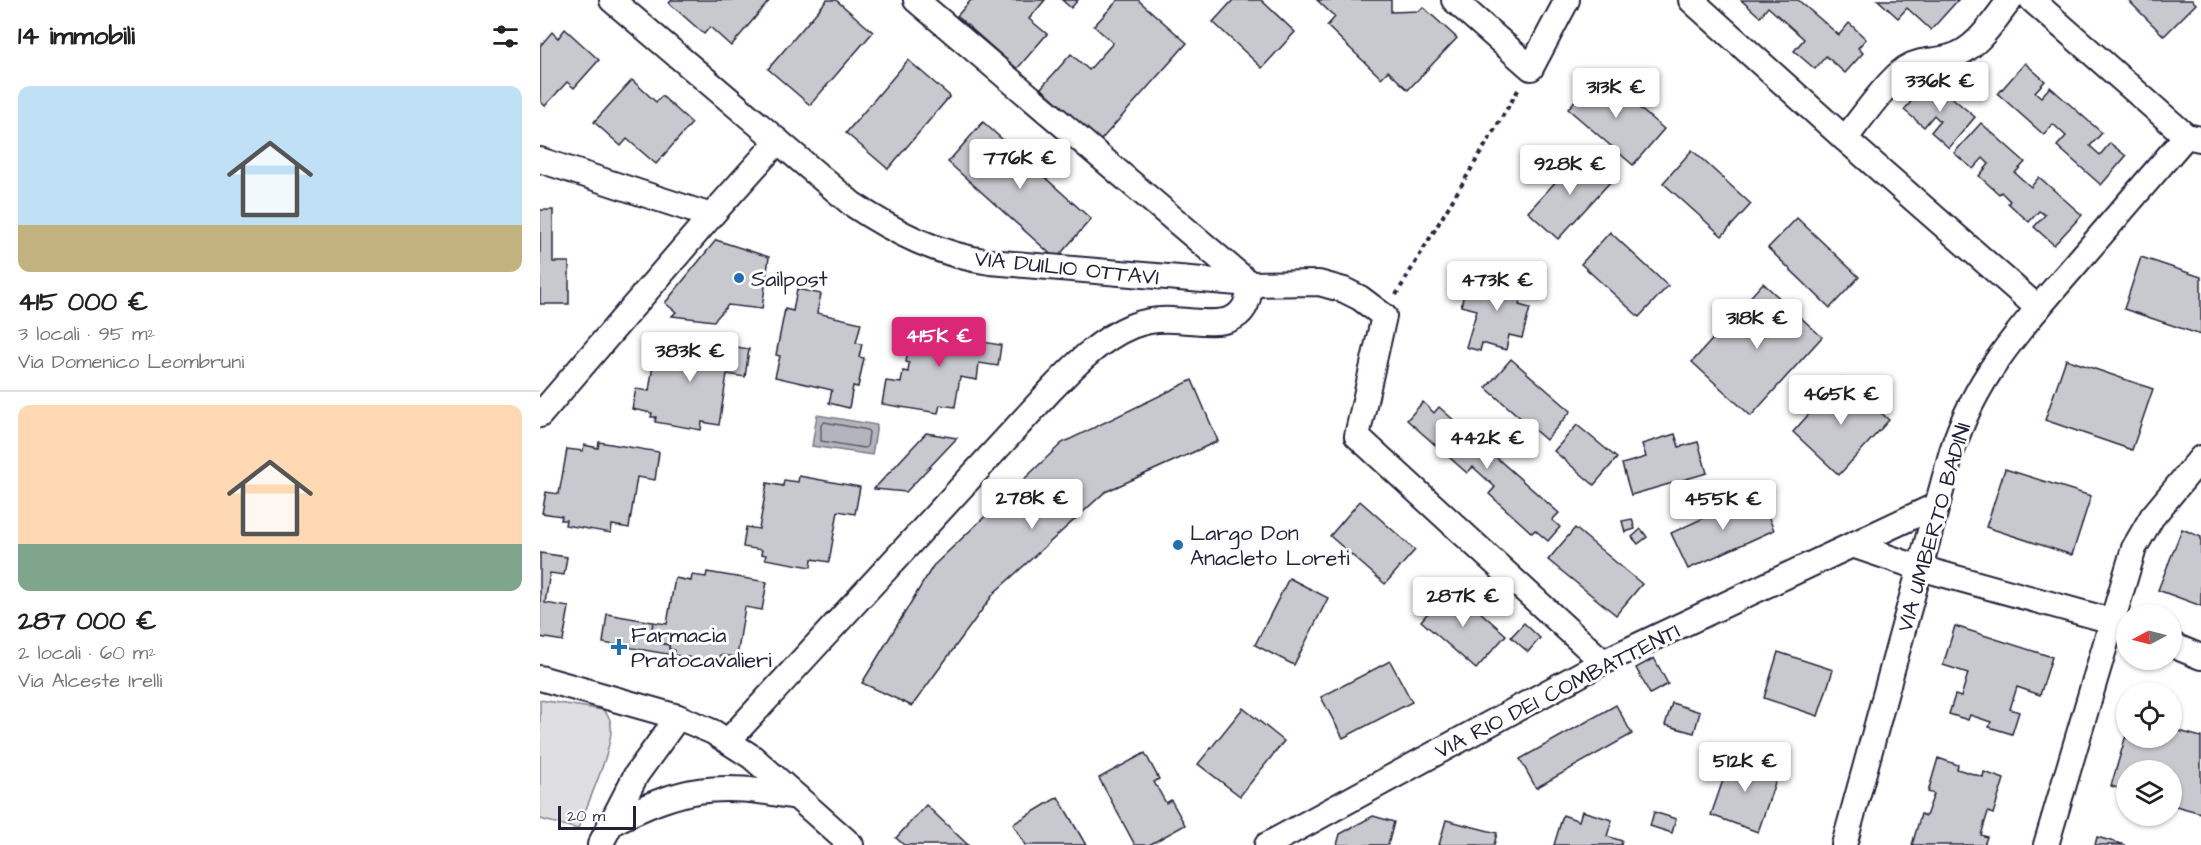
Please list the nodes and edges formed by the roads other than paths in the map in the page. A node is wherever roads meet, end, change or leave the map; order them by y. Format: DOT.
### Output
graph roads {
  1 [pos="612,0"];
  2 [pos="916,0"];
  3 [pos="1455,0"];
  4 [pos="1567,0"];
  5 [pos="1691,0"];
  6 [pos="2010,0"];
  7 [pos="2032,0"];
  8 [pos="2193,138"];
  9 [pos="1845,139"];
  10 [pos="778,141"];
  11 [pos="540,160"];
  12 [pos="711,216"];
  13 [pos="1250,284"];
  14 [pos="2038,308"];
  15 [pos="540,415"];
  16 [pos="2201,458"];
  17 [pos="1937,505"];
  18 [pos="1852,545"];
  19 [pos="1920,568"];
  20 [pos="2122,604"];
  21 [pos="2116,623"];
  22 [pos="2116,633"];
  23 [pos="2182,649"];
  24 [pos="2201,657"];
  25 [pos="1603,662"];
  26 [pos="540,678"];
  27 [pos="678,717"];
  28 [pos="728,741"];
  29 [pos="797,797"];
  30 [pos="605,835"];
  31 [pos="851,845"];
  32 [pos="1267,845"];
  33 [pos="1844,845"];
  34 [pos="2046,845"];
  1 -- 10 [label="street, VIA DUILIO OTTAVI"];
  2 -- 13 [label="street"];
  3 -- 4 [label="street"];
  5 -- 9 [label="street"];
  6 -- 9 [label="street"];
  7 -- 8 [label="street"];
  8 -- 14 [label="street, VIA UMBERTO BADINI"];
  9 -- 14 [label="street"];
  10 -- 12 [label="street"];
  10 -- 13 [label="street, VIA DUILIO OTTAVI"];
  11 -- 12 [label="street"];
  12 -- 15 [label="street"];
  13 -- 25 [label="street, VIA DUILIO OTTAVI"];
  13 -- 28 [label="street"];
  14 -- 17 [label="street, VIA UMBERTO BADINI"];
  16 -- 20 [label="street"];
  17 -- 18 [label="street, VIA RIO DEI COMBATTENTI"];
  17 -- 19 [label="street, VIA UMBERTO BADINI"];
  18 -- 19 [label="street"];
  18 -- 25 [label="street, VIA RIO DEI COMBATTENTI"];
  19 -- 21 [label="street"];
  19 -- 33 [label="street, VIA UMBERTO BADINI"];
  22 -- 34 [label="street"];
  23 -- 24 [label="street"];
  25 -- 32 [label="street, VIA RIO DEI COMBATTENTI"];
  26 -- 27 [label="street"];
  27 -- 28 [label="street"];
  27 -- 30 [label="street"];
  28 -- 29 [label="street"];
  29 -- 30 [label="street"];
  29 -- 31 [label="street"];
}
